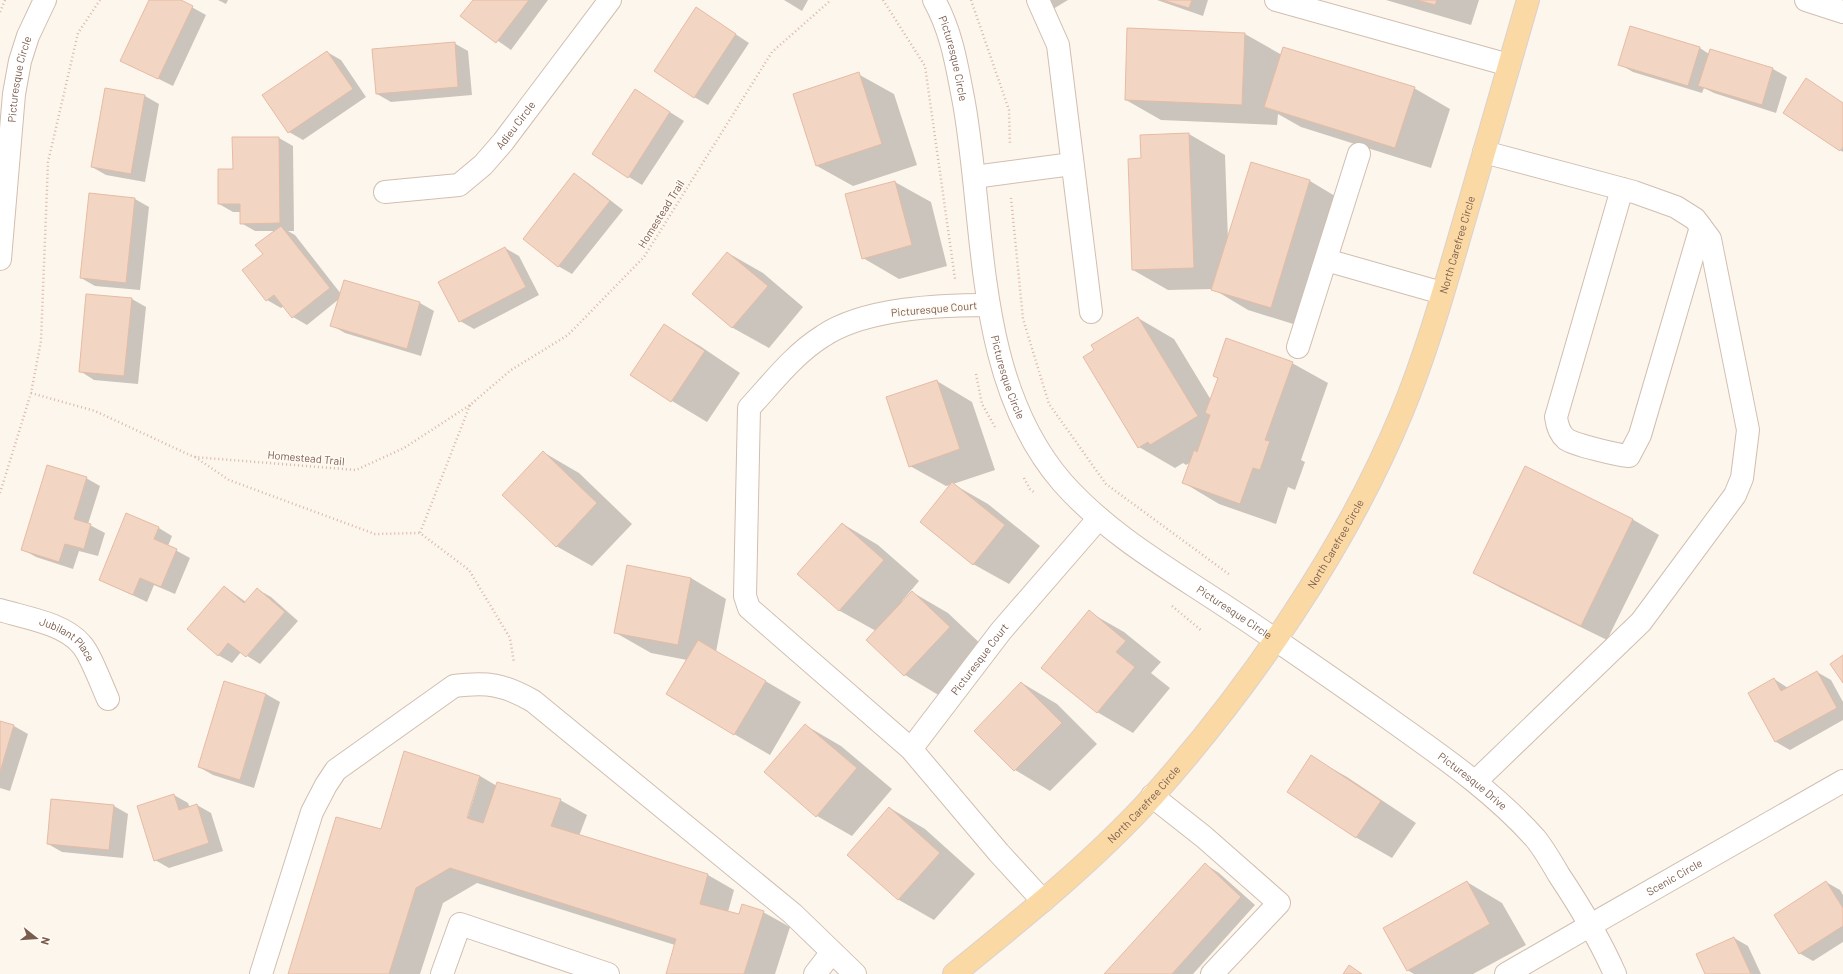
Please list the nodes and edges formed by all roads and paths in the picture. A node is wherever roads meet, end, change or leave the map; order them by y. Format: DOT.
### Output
graph roads {
  1 [pos="5,0"];
  2 [pos="45,0"];
  3 [pos="100,0"];
  4 [pos="610,0"];
  5 [pos="831,0"];
  6 [pos="934,0"];
  7 [pos="970,0"];
  8 [pos="1038,0"];
  9 [pos="1276,0"];
  10 [pos="1528,0"];
  11 [pos="1806,0"];
  12 [pos="0,12"];
  13 [pos="1843,12"];
  14 [pos="1509,65"];
  15 [pos="1484,152"];
  16 [pos="1360,154"];
  17 [pos="1072,164"];
  18 [pos="3,168"];
  19 [pos="1010,172"];
  20 [pos="974,177"];
  21 [pos="1622,189"];
  22 [pos="385,192"];
  23 [pos="1701,227"];
  24 [pos="0,259"];
  25 [pos="1326,260"];
  26 [pos="1442,293"];
  27 [pos="988,305"];
  28 [pos="1091,312"];
  29 [pos="1298,347"];
  30 [pos="31,393"];
  31 [pos="470,405"];
  32 [pos="194,457"];
  33 [pos="0,493"];
  34 [pos="1099,518"];
  35 [pos="420,533"];
  36 [pos="1231,576"];
  37 [pos="0,610"];
  38 [pos="1276,640"];
  39 [pos="519,693"];
  40 [pos="108,699"];
  41 [pos="911,749"];
  42 [pos="1476,781"];
  43 [pos="1843,781"];
  44 [pos="1152,796"];
  45 [pos="1043,901"];
  46 [pos="1591,924"];
  47 [pos="832,952"];
  48 [pos="261,974"];
  49 [pos="442,974"];
  50 [pos="608,974"];
  51 [pos="815,974"];
  52 [pos="855,974"];
  53 [pos="954,974"];
  54 [pos="1212,974"];
  55 [pos="1506,974"];
  56 [pos="1615,974"];
  1 -- 12 [label="path"];
  2 -- 18 [label="street, Picturesque Circle"];
  3 -- 30 [label="path"];
  4 -- 22 [label="street, Adieu Circle"];
  5 -- 31 [label="path, Homestead Trail"];
  6 -- 20 [label="street, Picturesque Circle"];
  7 -- 19 [label="path"];
  8 -- 17 [label="street"];
  9 -- 14 [label="street"];
  10 -- 14 [label="main road, North Carefree Circle"];
  11 -- 13 [label="street"];
  14 -- 15 [label="main road, North Carefree Circle"];
  15 -- 21 [label="street"];
  15 -- 26 [label="main road, North Carefree Circle"];
  16 -- 25 [label="street"];
  17 -- 19 [label="street"];
  17 -- 28 [label="street"];
  18 -- 24 [label="street, Picturesque Circle"];
  19 -- 20 [label="street"];
  19 -- 36 [label="path"];
  20 -- 27 [label="street, Picturesque Circle"];
  21 -- 23 [label="street"];
  21 -- 23 [label="street"];
  23 -- 42 [label="street"];
  25 -- 26 [label="street"];
  25 -- 29 [label="street"];
  26 -- 38 [label="main road, North Carefree Circle"];
  27 -- 34 [label="street, Picturesque Circle"];
  27 -- 41 [label="street, Picturesque Court"];
  30 -- 32 [label="path, Homestead Trail"];
  30 -- 33 [label="path"];
  31 -- 32 [label="path, Homestead Trail"];
  31 -- 35 [label="path, Homestead Trail"];
  32 -- 35 [label="path, Homestead Trail"];
  34 -- 38 [label="street, Picturesque Circle"];
  34 -- 41 [label="street, Picturesque Court"];
  35 -- 39 [label="path"];
  37 -- 40 [label="street, Jubilant Place"];
  38 -- 42 [label="street, Picturesque Drive"];
  38 -- 44 [label="main road, North Carefree Circle"];
  39 -- 47 [label="street"];
  39 -- 48 [label="street"];
  41 -- 45 [label="street"];
  42 -- 46 [label="street, Picturesque Drive"];
  43 -- 46 [label="street, Scenic Circle"];
  44 -- 45 [label="main road, North Carefree Circle"];
  44 -- 54 [label="street"];
  45 -- 53 [label="main road, North Carefree Circle"];
  46 -- 55 [label="street, Scenic Circle"];
  46 -- 56 [label="street, Picturesque Drive"];
  47 -- 51 [label="street"];
  47 -- 52 [label="street"];
  49 -- 50 [label="street"];
}
